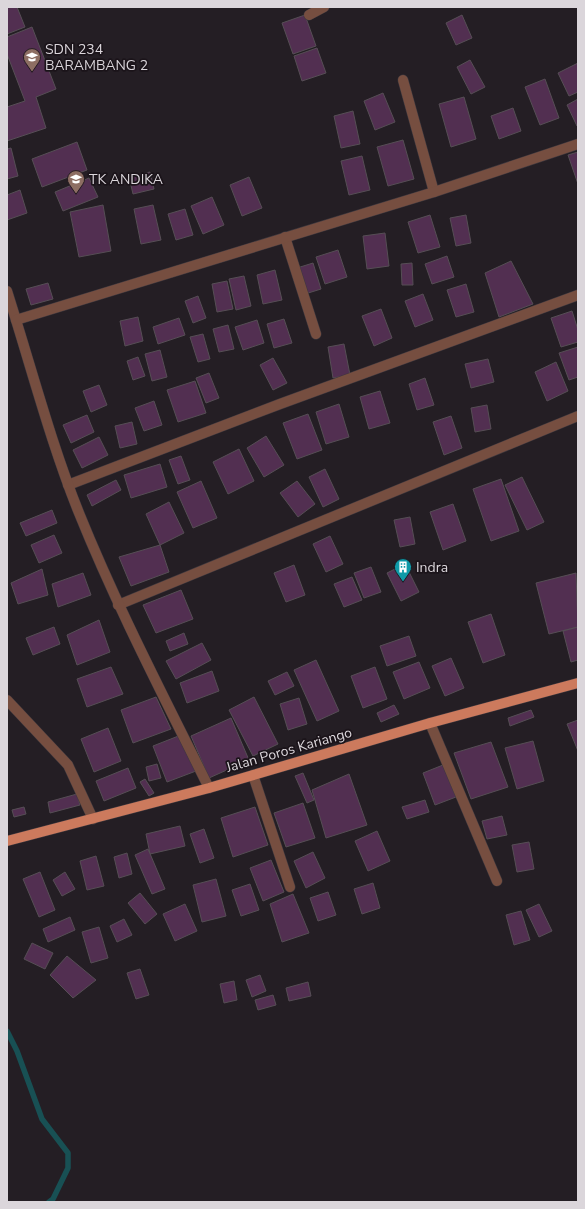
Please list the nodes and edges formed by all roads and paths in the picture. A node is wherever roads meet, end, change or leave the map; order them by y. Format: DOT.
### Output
graph roads {
  1 [pos="324,7"];
  2 [pos="309,15"];
  3 [pos="403,80"];
  4 [pos="578,144"];
  5 [pos="434,192"];
  6 [pos="285,237"];
  7 [pos="7,291"];
  8 [pos="578,295"];
  9 [pos="16,320"];
  10 [pos="316,334"];
  11 [pos="578,416"];
  12 [pos="68,485"];
  13 [pos="118,604"];
  14 [pos="578,682"];
  15 [pos="7,700"];
  16 [pos="430,723"];
  17 [pos="253,775"];
  18 [pos="209,788"];
  19 [pos="93,819"];
  20 [pos="7,841"];
  21 [pos="497,881"];
  22 [pos="290,887"];
  1 -- 2 [label="street"];
  3 -- 5 [label="street"];
  4 -- 5 [label="street"];
  5 -- 6 [label="street"];
  6 -- 9 [label="street"];
  6 -- 10 [label="street"];
  7 -- 9 [label="street"];
  8 -- 12 [label="street"];
  9 -- 12 [label="street"];
  11 -- 13 [label="street"];
  12 -- 13 [label="street"];
  13 -- 18 [label="street"];
  14 -- 16 [label="main road, Jalan Poros Kariango"];
  15 -- 19 [label="street"];
  16 -- 17 [label="main road, Jalan Poros Kariango"];
  16 -- 21 [label="street"];
  17 -- 18 [label="main road, Jalan Poros Kariango"];
  17 -- 22 [label="street"];
  18 -- 19 [label="main road, Jalan Poros Kariango"];
  19 -- 20 [label="main road, Jalan Poros Kariango"];
}
